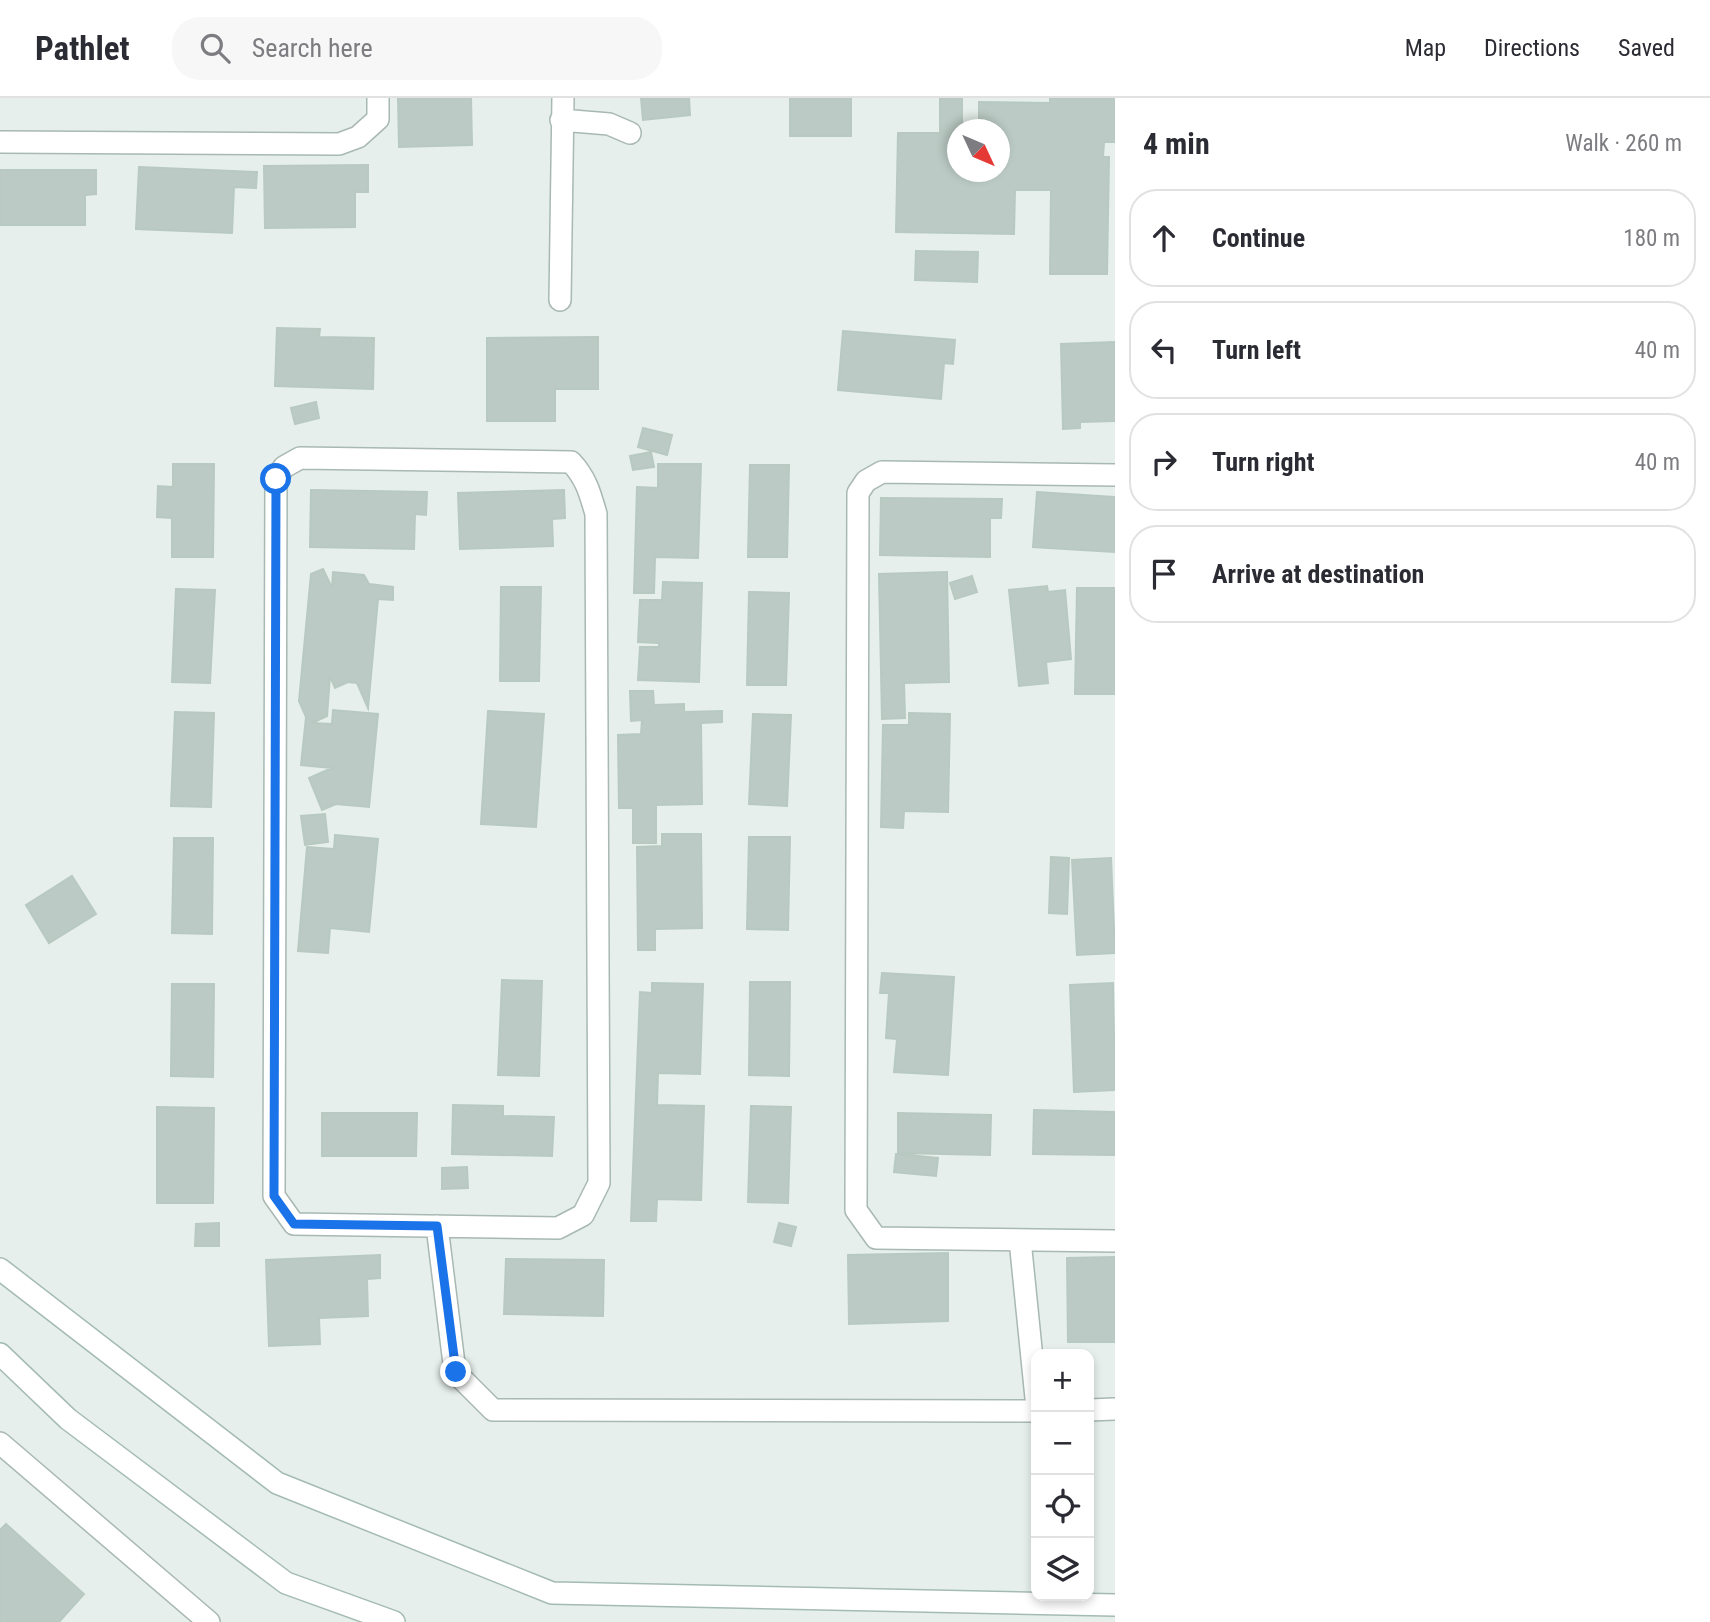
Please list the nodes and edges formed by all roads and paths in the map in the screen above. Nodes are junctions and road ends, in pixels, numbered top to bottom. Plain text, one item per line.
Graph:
1 (378, 98) edge
2 (563, 98) edge
3 (561, 120) junction
4 (630, 133) dead end
5 (0, 142) edge
6 (560, 300) dead end
7 (1115, 475) edge
8 (437, 1226) junction
9 (1020, 1240) junction
10 (1115, 1241) edge
11 (0, 1269) edge
12 (1031, 1349) edge
13 (0, 1354) edge
14 (1115, 1409) edge
15 (1094, 1410) edge
16 (1031, 1411) edge
17 (0, 1443) edge
18 (1115, 1605) edge
19 (209, 1622) edge
20 (394, 1622) edge

1 - 5 street
2 - 3 street
3 - 4 street
3 - 6 street
7 - 9 street
8 - 8 street
8 - 16 street
9 - 10 street
9 - 12 street
11 - 18 street
13 - 20 street
14 - 15 street
17 - 19 street

